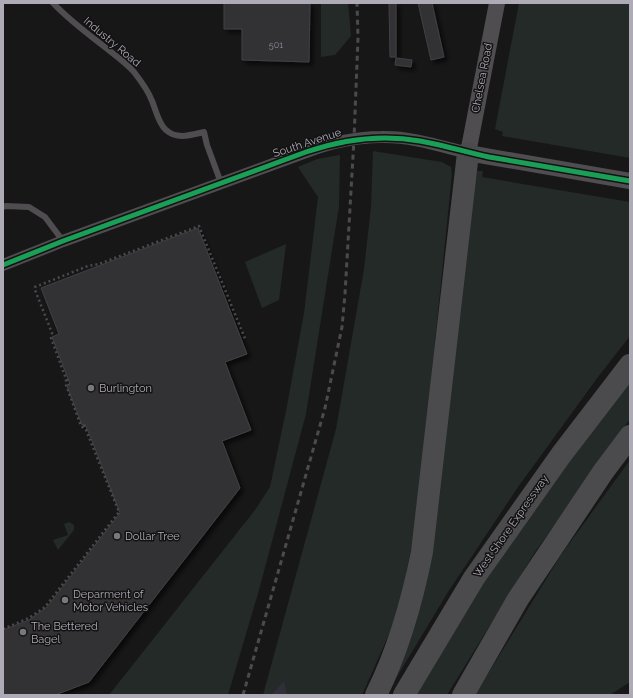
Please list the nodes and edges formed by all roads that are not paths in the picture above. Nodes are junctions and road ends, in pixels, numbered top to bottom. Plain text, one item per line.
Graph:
1 (53, 3) edge
2 (497, 3) edge
3 (468, 153) junction
4 (630, 182) edge
5 (221, 183) junction
6 (3, 207) edge
7 (63, 241) junction
8 (3, 265) edge
9 (630, 365) edge
10 (630, 436) edge
11 (376, 695) edge
12 (404, 695) edge
13 (463, 695) edge

1 - 5 lane, Industry Road
2 - 3 street, Chelsea Road
3 - 4 street, South Avenue
3 - 5 street, South Avenue
3 - 11 highway
5 - 7 street, South Avenue
6 - 7 lane
7 - 8 street, South Avenue
9 - 12 highway, West Shore Expressway
10 - 13 highway

